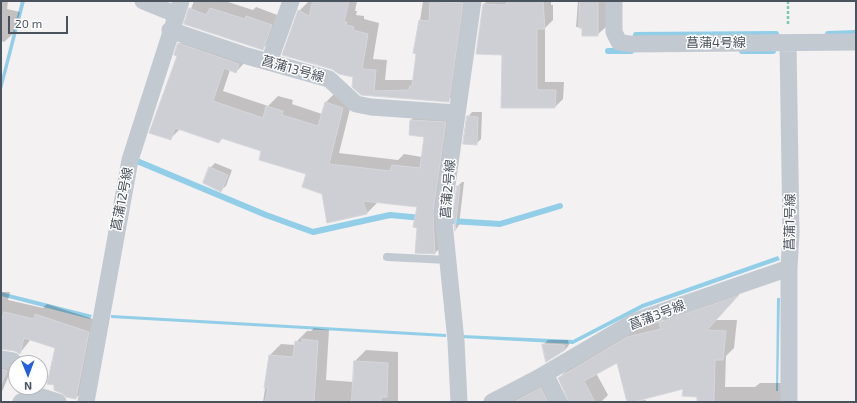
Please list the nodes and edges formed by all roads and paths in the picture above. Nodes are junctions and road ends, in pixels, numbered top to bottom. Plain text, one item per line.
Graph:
1 (143, 1) edge
2 (291, 1) edge
3 (473, 1) edge
4 (614, 1) edge
5 (788, 1) edge
6 (178, 7) edge
7 (170, 30) junction
8 (856, 42) edge
9 (788, 43) junction
10 (269, 62) junction
11 (457, 113) junction
12 (386, 257) dead end
13 (448, 260) junction
14 (789, 268) junction
15 (545, 374) junction
16 (29, 395) edge
17 (58, 402) edge
18 (86, 402) edge
19 (459, 402) edge
20 (492, 402) edge
21 (559, 402) edge
22 (789, 402) edge

1 - 6 street
2 - 10 street
3 - 11 street, 菖蒲2号線
4 - 9 street, 菖蒲4号線
5 - 9 path
6 - 7 street, 菖蒲12号線
7 - 10 street, 菖蒲13号線
7 - 18 street, 菖蒲12号線
8 - 9 street, 菖蒲4号線
9 - 14 street, 菖蒲1号線
10 - 11 street, 菖蒲13号線
11 - 13 street, 菖蒲2号線
12 - 13 lane
13 - 19 street, 菖蒲2号線
14 - 15 street, 菖蒲3号線
14 - 22 street, 菖蒲1号線
15 - 20 street, 菖蒲3号線
15 - 21 street
16 - 17 street

